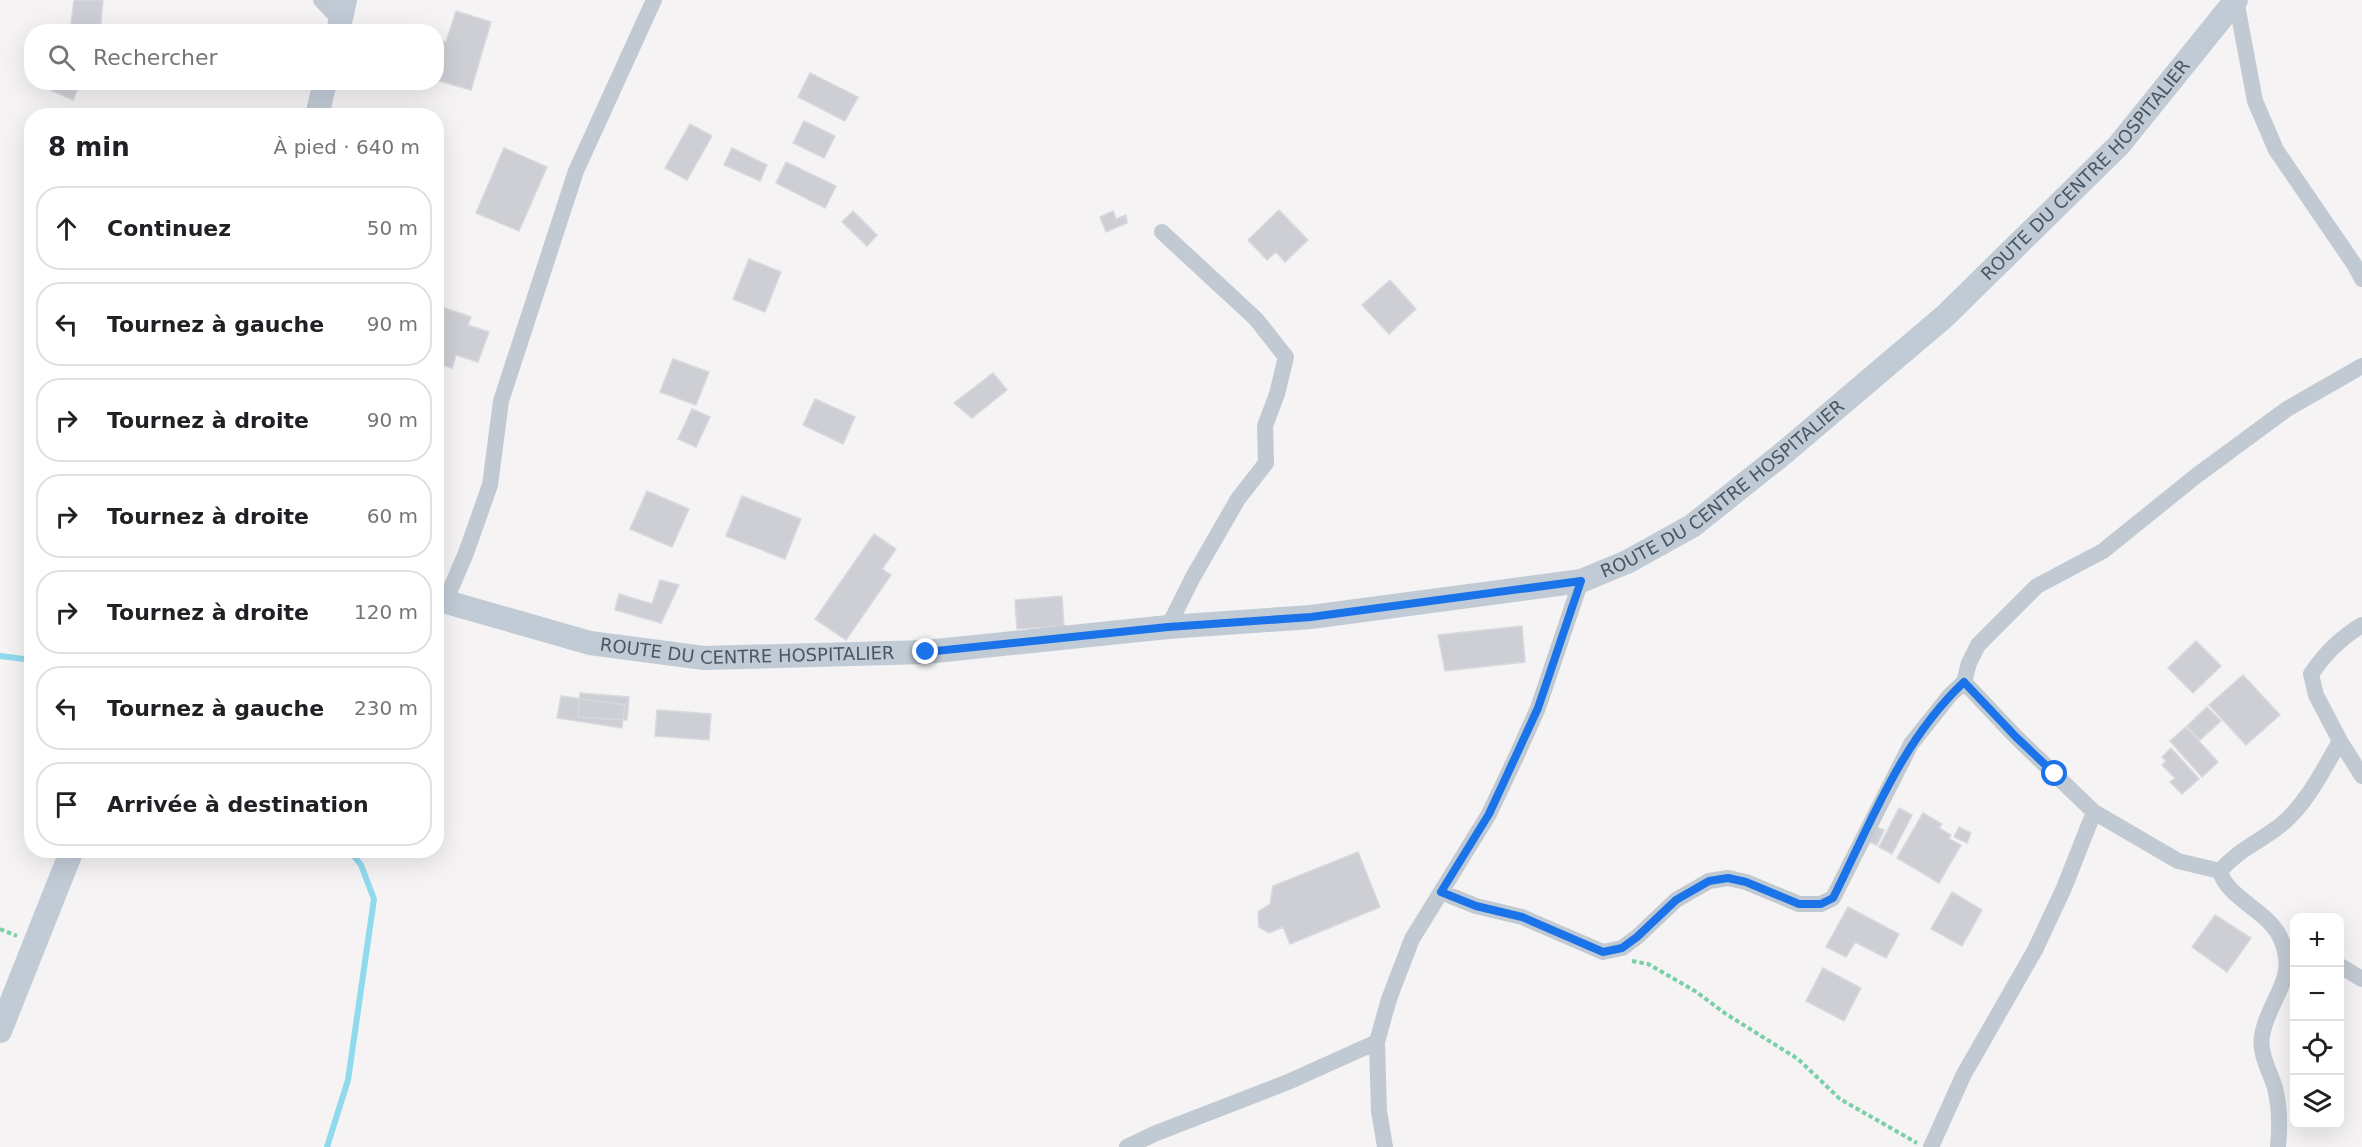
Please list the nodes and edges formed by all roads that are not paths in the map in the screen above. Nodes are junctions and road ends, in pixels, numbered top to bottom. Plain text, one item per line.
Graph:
1 (321, 0) edge
2 (654, 0) edge
3 (2236, 0) edge
4 (341, 18) edge
5 (323, 90) edge
6 (319, 108) edge
7 (1162, 232) dead end
8 (2362, 279) edge
9 (2362, 366) edge
10 (1581, 581) junction
11 (444, 595) edge
12 (444, 602) edge
13 (2362, 625) edge
14 (1168, 627) junction
15 (1964, 682) junction
16 (2340, 741) junction
17 (2362, 776) edge
18 (2094, 812) junction
19 (69, 858) edge
20 (2220, 871) junction
21 (1441, 892) junction
22 (2287, 938) edge
23 (2342, 967) edge
24 (2362, 979) edge
25 (0, 1031) edge
26 (1377, 1042) junction
27 (1127, 1147) edge
28 (1385, 1147) edge
29 (1931, 1147) edge
30 (2278, 1147) edge

1 - 4 street
2 - 11 street
3 - 8 street
3 - 10 street, ROUTE DU CENTRE HOSPITALIER
5 - 6 street
7 - 14 street
9 - 15 street
10 - 14 street, ROUTE DU CENTRE HOSPITALIER
10 - 21 street
12 - 14 street, ROUTE DU CENTRE HOSPITALIER
13 - 16 street
15 - 18 street
15 - 21 street
16 - 17 street
16 - 20 street
18 - 20 street
18 - 29 street
19 - 25 street
20 - 22 street
21 - 26 street
22 - 30 street
23 - 24 street
26 - 27 street
26 - 28 street

